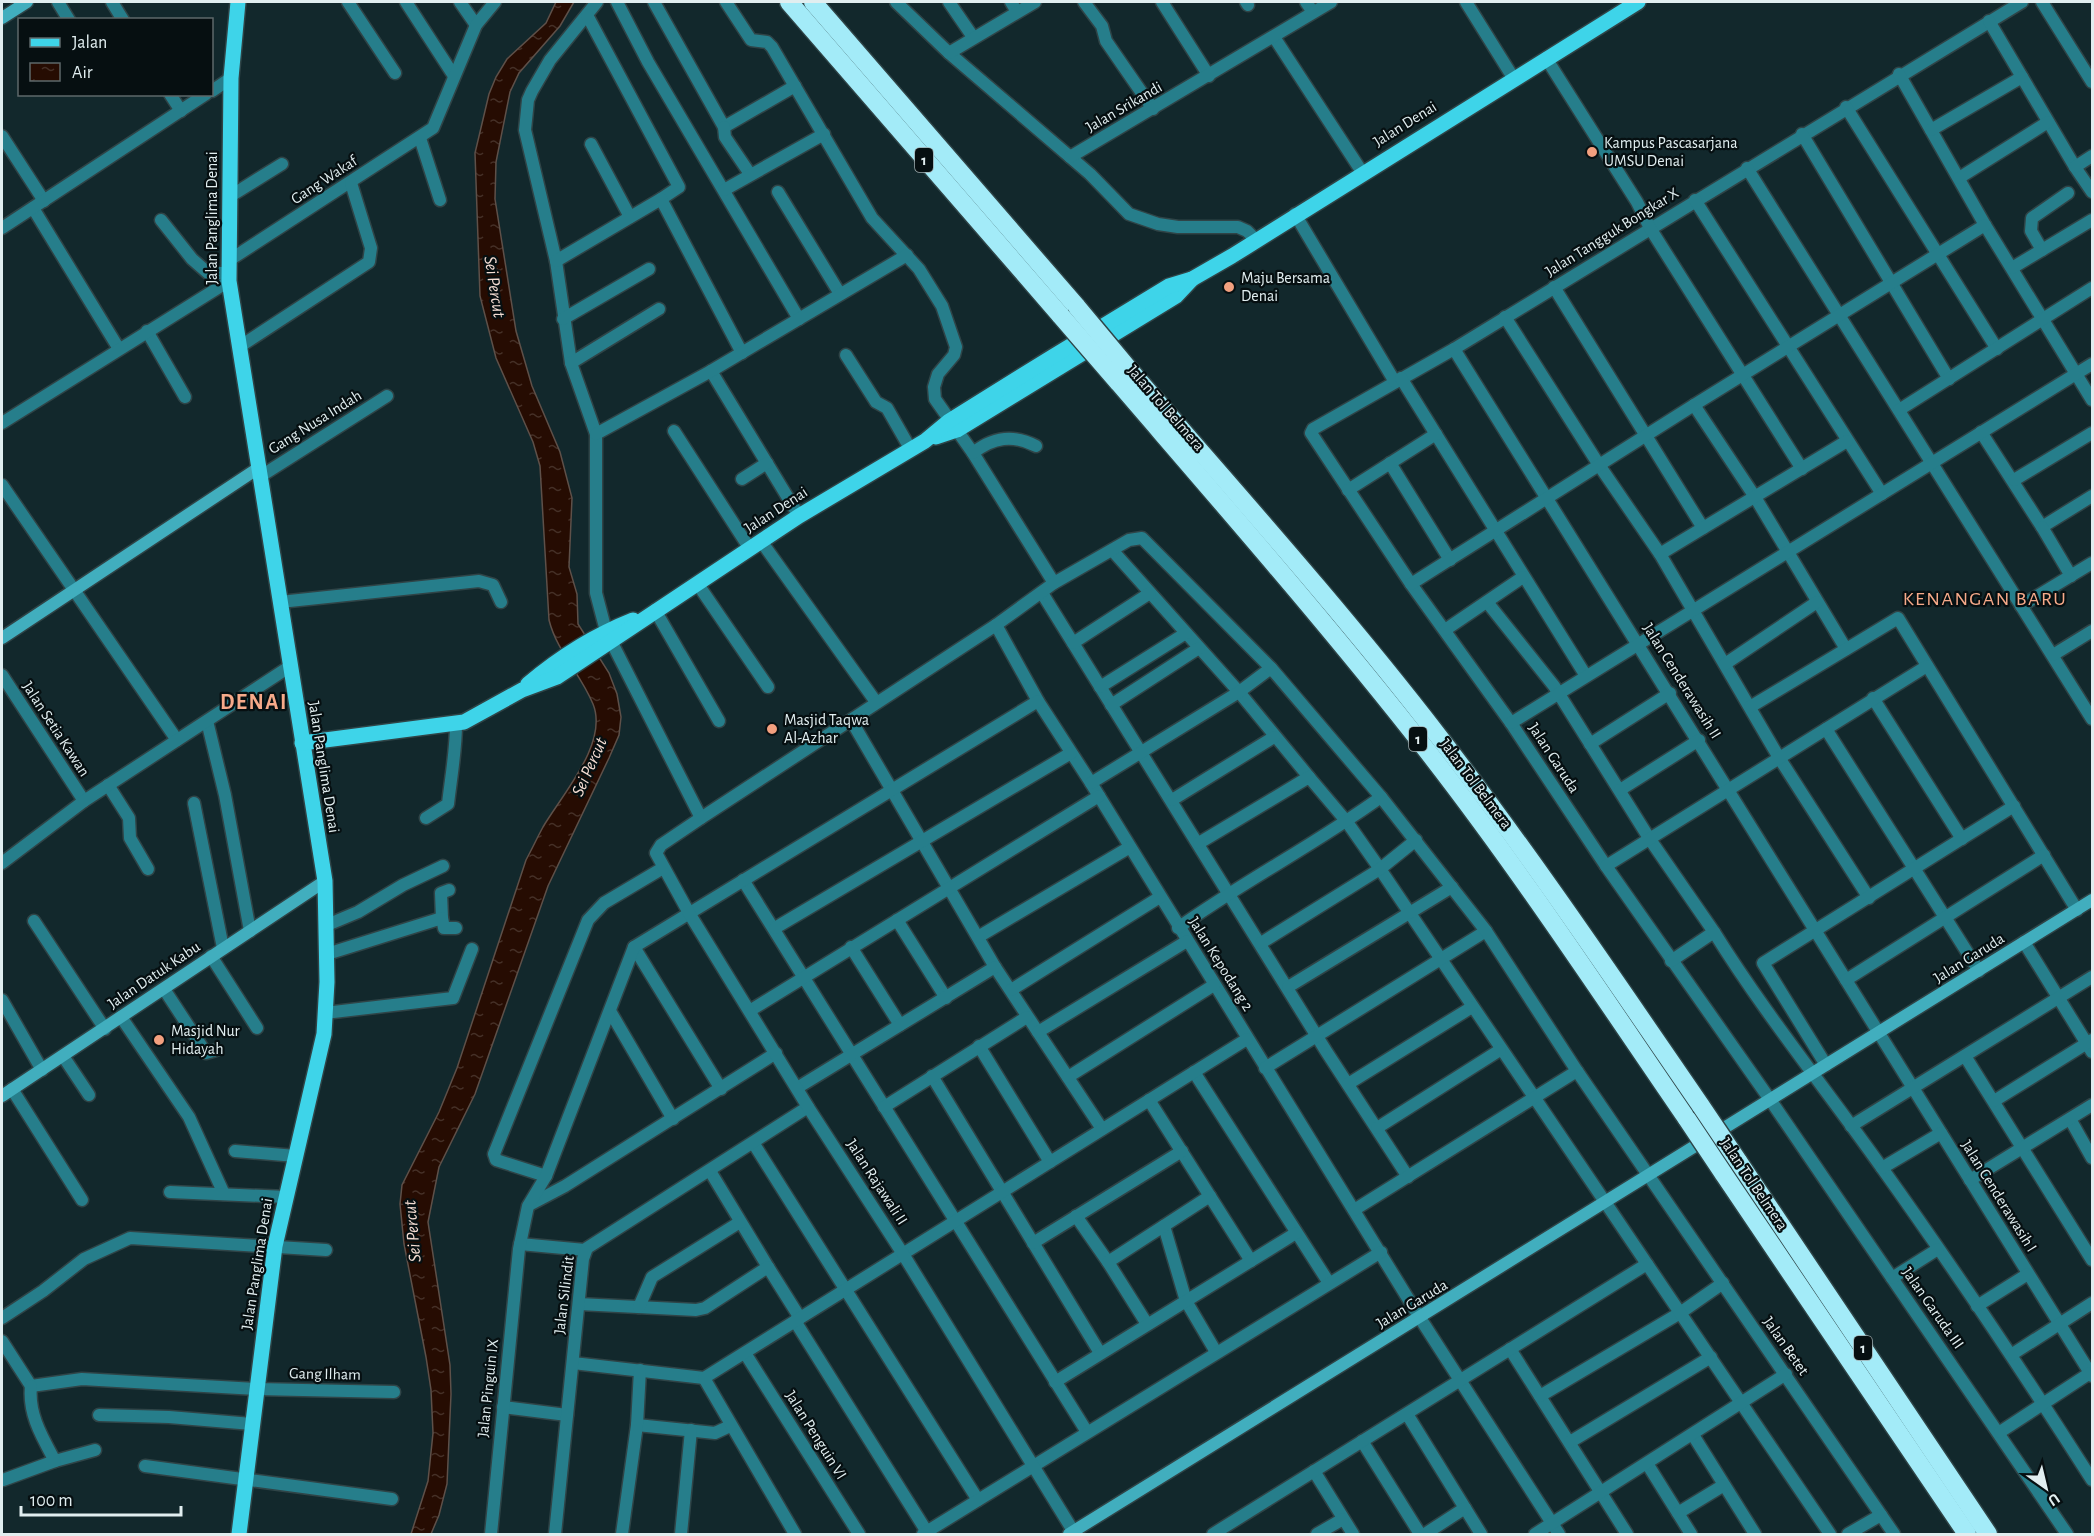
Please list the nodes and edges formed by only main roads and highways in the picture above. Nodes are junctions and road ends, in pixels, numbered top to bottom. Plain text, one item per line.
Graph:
1 (238, 2) edge
2 (789, 2) edge
3 (813, 2) edge
4 (1638, 2) edge
5 (1069, 312) junction
6 (1125, 378) junction
7 (302, 743) junction
8 (239, 1534) edge
9 (1967, 1534) edge
10 (1988, 1534) edge

1 - 7 main road, Jalan Panglima Denai
2 - 5 highway, Jalan Tol Belmera / 1
3 - 5 highway, Jalan Tol Belmera / 1
4 - 7 main road, Jalan Denai
5 - 6 highway, Jalan Tol Belmera / 1, bridge
6 - 9 highway, Jalan Tol Belmera / 1, bridge
6 - 10 highway, Jalan Tol Belmera / 1, bridge
7 - 8 main road, Jalan Panglima Denai

